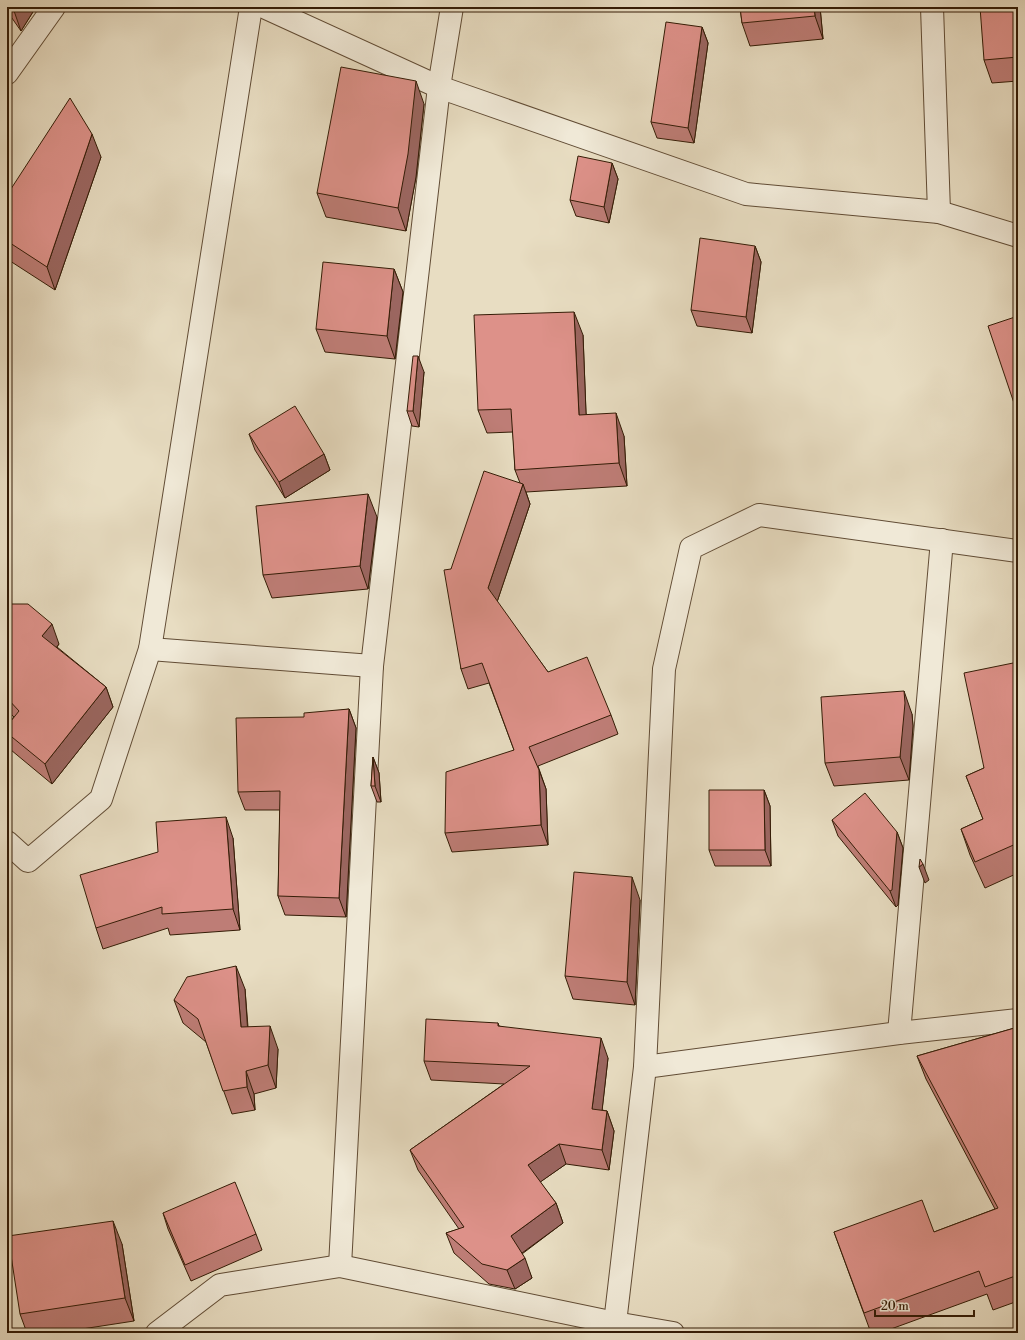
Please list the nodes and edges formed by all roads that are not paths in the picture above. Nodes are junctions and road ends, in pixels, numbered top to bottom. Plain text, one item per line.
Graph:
1 (54, 7) edge
2 (251, 7) edge
3 (264, 7) edge
4 (452, 7) edge
5 (932, 7) edge
6 (7, 73) edge
7 (439, 87) junction
8 (939, 212) junction
9 (1018, 236) edge
10 (942, 540) junction
11 (1018, 551) edge
12 (150, 649) junction
13 (372, 666) junction
14 (7, 842) edge
15 (1018, 1020) edge
16 (899, 1033) junction
17 (646, 1067) junction
18 (340, 1266) junction
19 (615, 1323) junction
20 (157, 1333) edge
21 (674, 1333) edge

1 - 6 street
2 - 12 street
3 - 7 street
4 - 7 street
5 - 8 street
7 - 8 street
7 - 13 street
8 - 9 street
10 - 11 street
10 - 16 street
10 - 17 street
12 - 13 street
12 - 14 street
13 - 18 street
15 - 16 street
16 - 17 street
17 - 19 street
18 - 19 street
18 - 20 street
19 - 21 street

